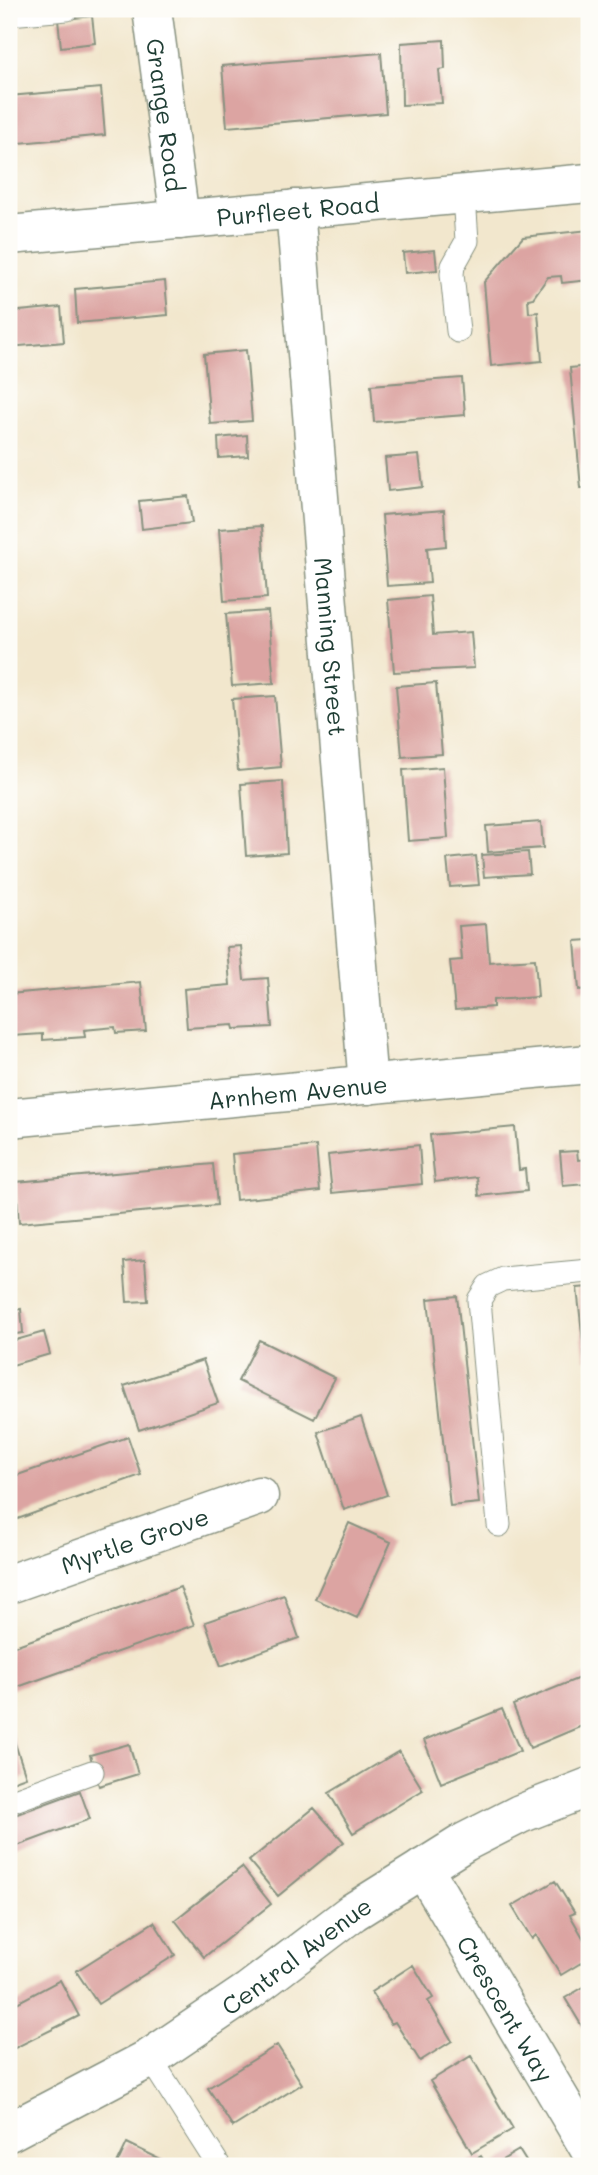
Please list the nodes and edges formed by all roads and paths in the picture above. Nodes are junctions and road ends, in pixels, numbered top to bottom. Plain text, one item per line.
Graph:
1 (67, 9) edge
2 (152, 9) edge
3 (9, 14) edge
4 (589, 183) edge
5 (464, 196) junction
6 (295, 209) junction
7 (180, 220) junction
8 (9, 235) edge
9 (458, 331) dead end
10 (589, 1065) edge
11 (368, 1086) junction
12 (9, 1118) edge
13 (589, 1271) edge
14 (259, 1496) dead end
15 (499, 1525) dead end
16 (9, 1584) edge
17 (92, 1772) dead end
18 (589, 1787) edge
19 (9, 1802) edge
20 (423, 1868) junction
21 (150, 2058) junction
22 (9, 2132) edge
23 (589, 2148) edge
24 (219, 2166) edge

1 - 3 lane
2 - 7 street, Grange Road
4 - 5 street, Purfleet Road
5 - 6 street, Purfleet Road
5 - 9 lane
6 - 7 street, Purfleet Road
6 - 11 street, Manning Street
7 - 8 street, Purfleet Road
10 - 11 street, Arnhem Avenue
11 - 12 street, Arnhem Avenue
13 - 15 lane
14 - 16 street, Myrtle Grove
17 - 19 lane
18 - 20 street, Central Avenue
20 - 21 street, Central Avenue
20 - 23 street, Crescent Way
21 - 22 street, Central Avenue
21 - 24 lane

